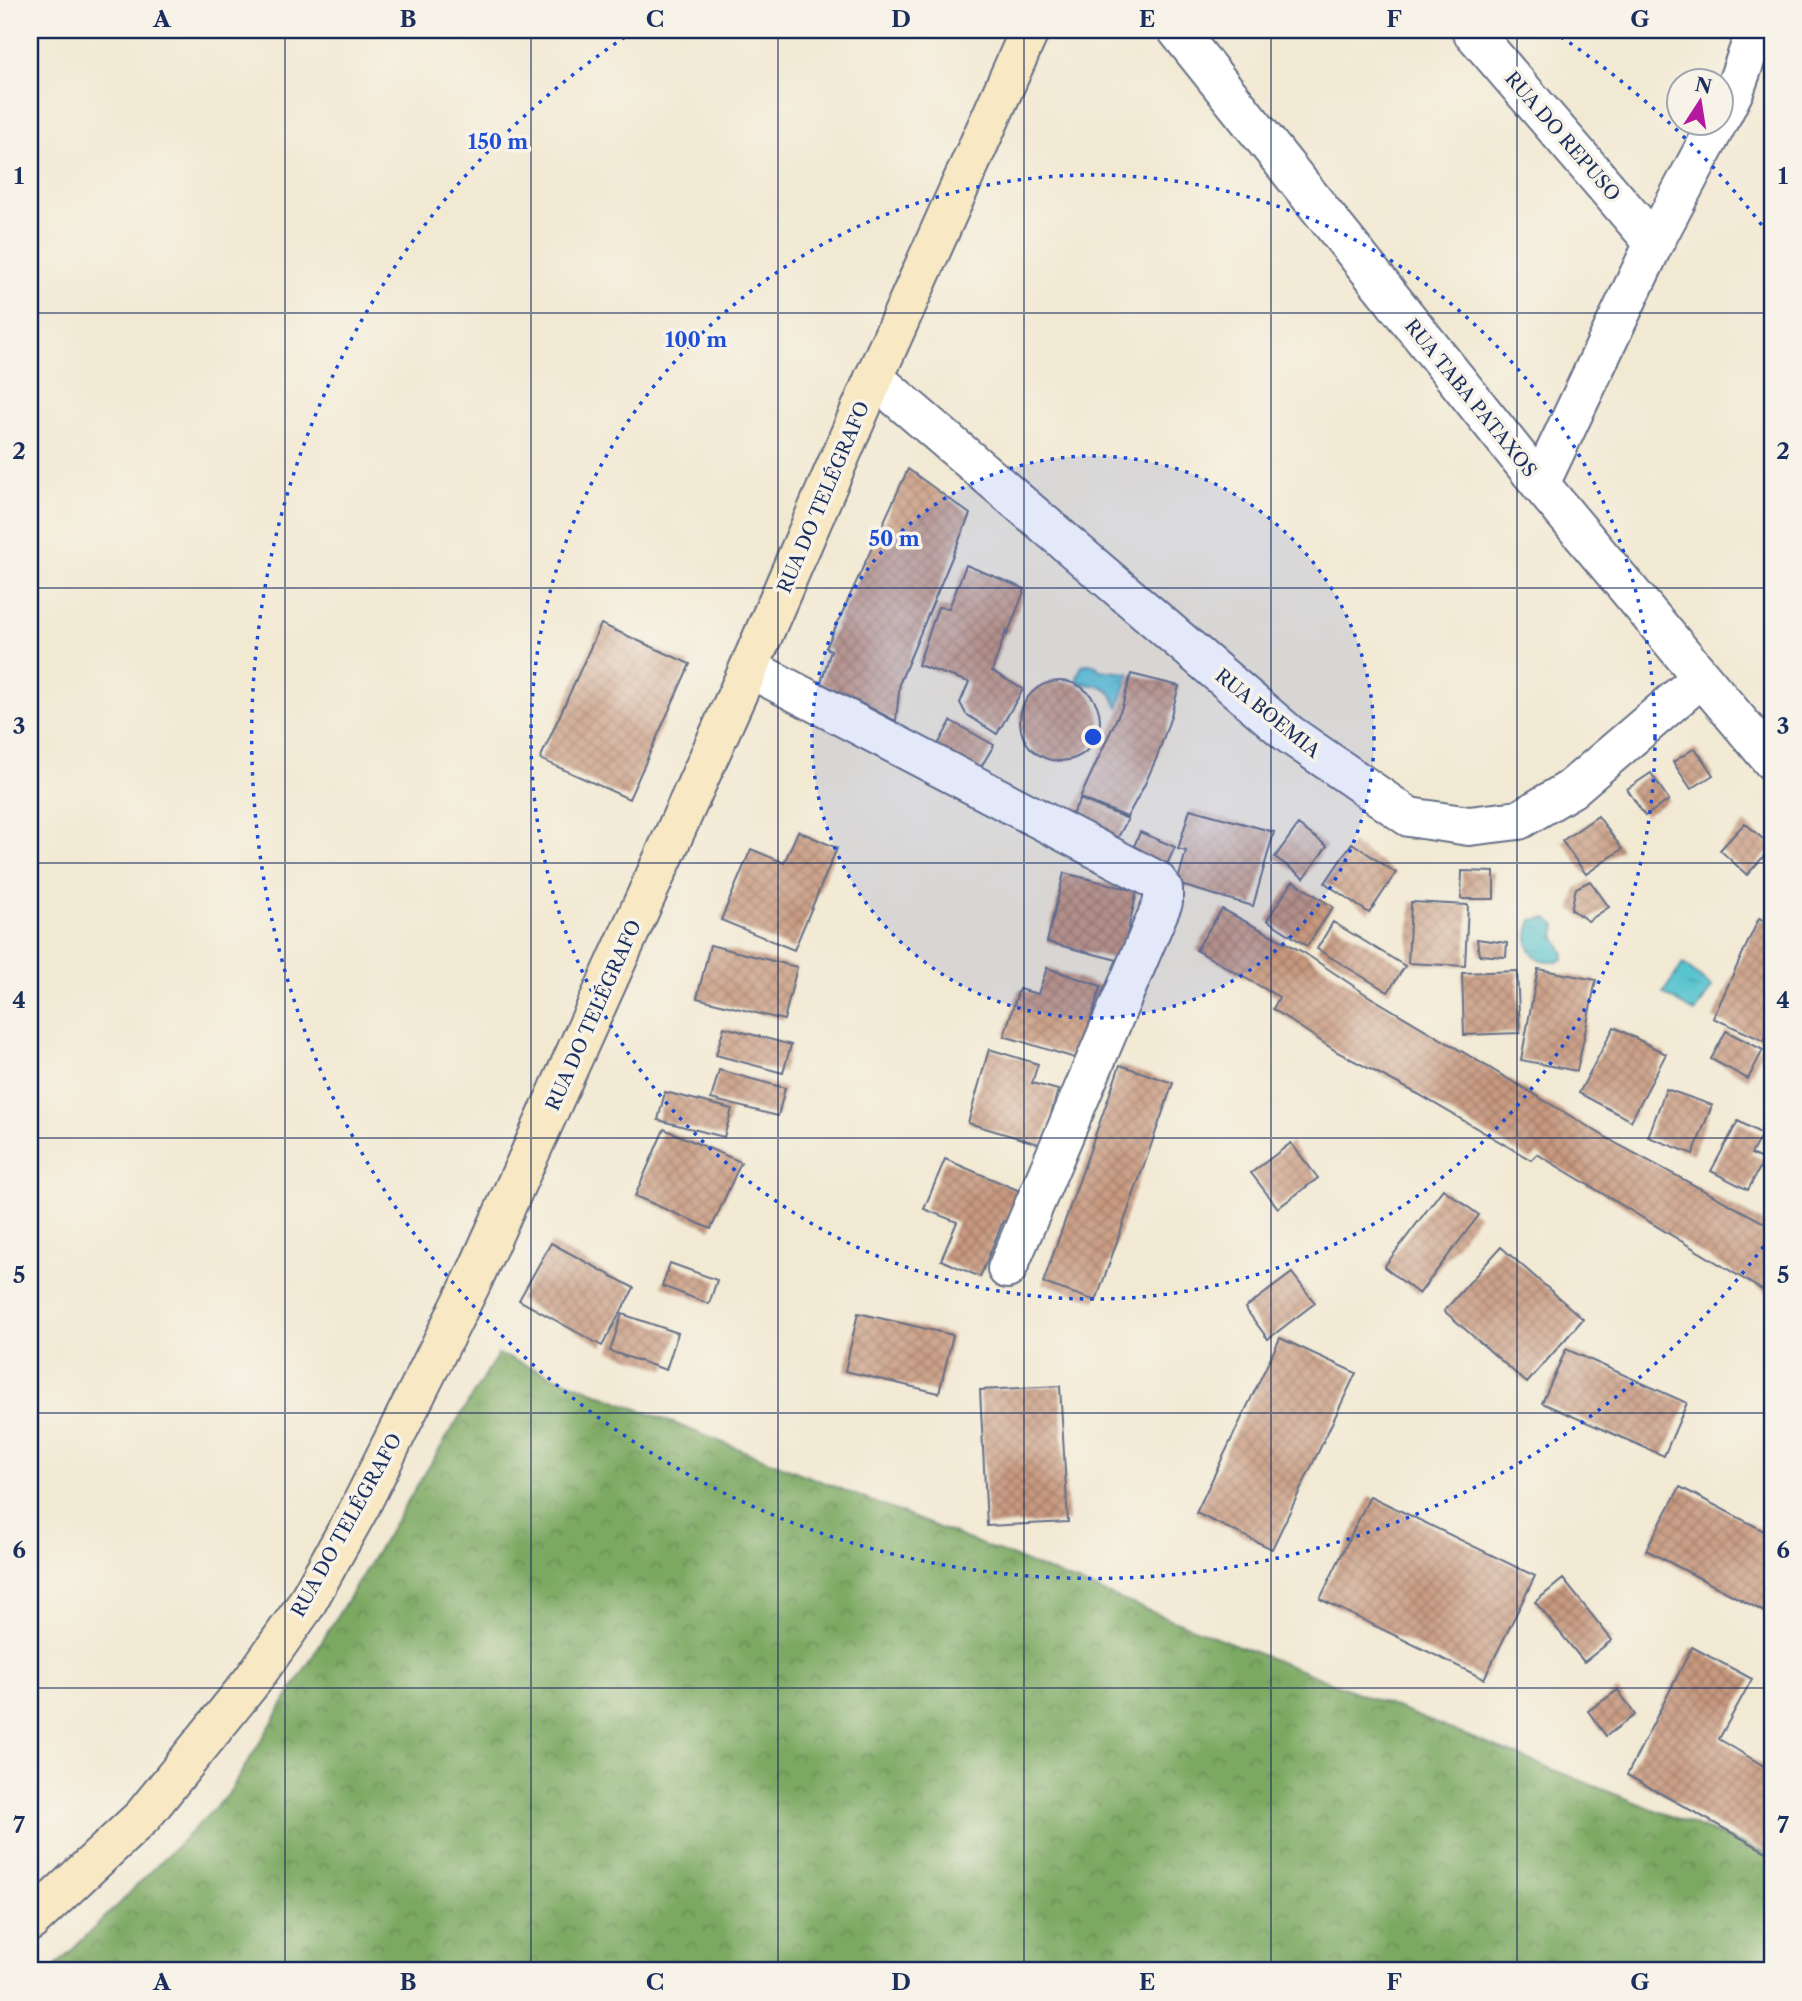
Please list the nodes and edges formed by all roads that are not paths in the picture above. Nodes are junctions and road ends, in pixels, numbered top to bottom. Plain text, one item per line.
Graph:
1 (1030, 30) edge
2 (1177, 30) edge
3 (1471, 30) edge
4 (1756, 30) edge
5 (1736, 86) edge
6 (1711, 136) edge
7 (1654, 243) junction
8 (874, 378) junction
9 (1540, 484) junction
10 (749, 668) junction
11 (1701, 678) junction
12 (1772, 761) edge
13 (1007, 1269) dead end
14 (30, 1922) edge

1 - 8 street, RUA DO TELÉGRAFO
2 - 9 street, RUA TABA PATAXOS
3 - 7 street, RUA DO REPUSO
4 - 5 street
6 - 7 street
7 - 9 street
8 - 10 street, RUA DO TELÉGRAFO
8 - 11 street, RUA BOEMIA
9 - 11 street, RUA TABA PATAXOS
10 - 13 street
10 - 14 street, RUA DO TELÉGRAFO
11 - 12 street, RUA TABA PATAXOS

